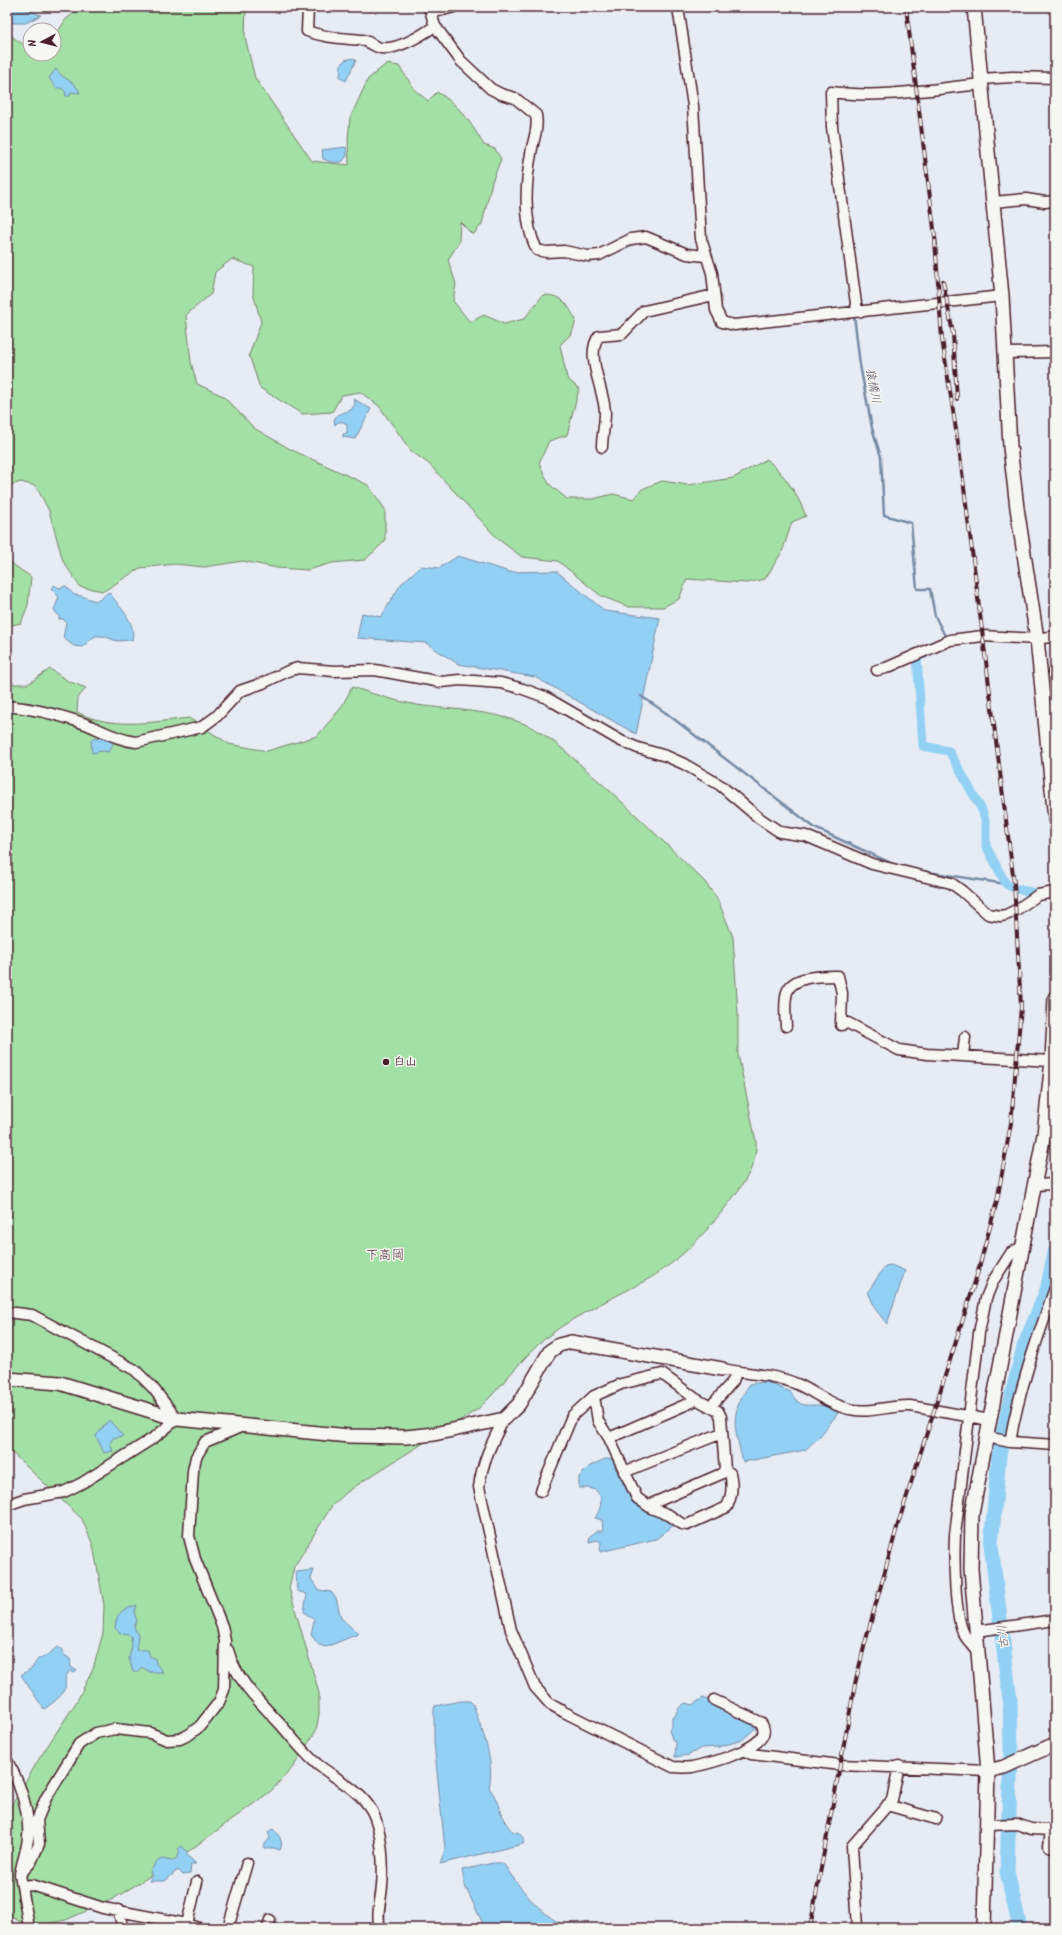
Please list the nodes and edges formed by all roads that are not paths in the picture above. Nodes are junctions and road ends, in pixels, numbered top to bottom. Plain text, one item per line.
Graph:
1 (308, 7) edge
2 (454, 7) edge
3 (678, 7) edge
4 (974, 7) edge
5 (430, 10) edge
6 (435, 26) junction
7 (1055, 78) edge
8 (981, 81) junction
9 (1055, 201) edge
10 (993, 202) junction
11 (705, 256) junction
12 (714, 295) junction
13 (1002, 296) junction
14 (855, 311) junction
15 (1055, 352) edge
16 (1005, 353) junction
17 (602, 447) dead end
18 (1055, 636) edge
19 (1037, 639) junction
20 (877, 670) dead end
21 (7, 706) edge
22 (1055, 819) edge
23 (1055, 892) edge
24 (1055, 998) edge
25 (786, 1026) dead end
26 (965, 1037) dead end
27 (963, 1056) junction
28 (1052, 1061) junction
29 (1049, 1135) edge
30 (1055, 1184) edge
31 (1034, 1185) junction
32 (1022, 1248) junction
33 (1055, 1288) edge
34 (7, 1312) edge
35 (722, 1369) joint
36 (736, 1372) junction
37 (7, 1379) edge
38 (594, 1396) junction
39 (696, 1399) junction
40 (711, 1406) junction
41 (969, 1417) junction
42 (177, 1419) junction
43 (504, 1419) junction
44 (990, 1420) junction
45 (244, 1425) junction
46 (722, 1433) junction
47 (609, 1438) junction
48 (991, 1438) junction
49 (1008, 1442) junction
50 (1055, 1445) edge
51 (725, 1470) junction
52 (624, 1472) junction
53 (541, 1491) dead end
54 (7, 1505) edge
55 (649, 1506) junction
56 (1055, 1620) edge
57 (976, 1631) junction
58 (225, 1641) junction
59 (978, 1651) junction
60 (714, 1700) dead end
61 (1055, 1744) edge
62 (746, 1751) junction
63 (7, 1761) edge
64 (899, 1766) junction
65 (988, 1772) junction
66 (887, 1805) junction
67 (936, 1819) dead end
68 (987, 1825) junction
69 (1055, 1846) edge
70 (247, 1863) dead end
71 (20, 1874) junction
72 (197, 1882) dead end
73 (22, 1886) junction
74 (118, 1910) junction
75 (194, 1927) edge
76 (29, 1928) edge
77 (123, 1928) edge
78 (228, 1928) edge
79 (380, 1928) edge
80 (857, 1928) edge
81 (984, 1928) edge

1 - 6 street
2 - 5 street
3 - 11 street
4 - 8 street
5 - 6 street
6 - 11 street
7 - 8 street
8 - 10 street
8 - 14 street
9 - 10 street
10 - 13 street
11 - 12 street
12 - 14 street
12 - 17 street
13 - 14 street
13 - 16 street
15 - 16 street
16 - 19 street
18 - 19 street
19 - 20 street
19 - 22 street
21 - 23 street
24 - 28 street
25 - 27 street
26 - 27 street
27 - 28 street
28 - 29 street
29 - 31 street
30 - 31 street
31 - 32 street
32 - 41 street
32 - 44 street
33 - 49 street
34 - 42 street
35 - 36 street
35 - 43 street
36 - 40 street
36 - 41 street
37 - 42 street
38 - 39 street
38 - 47 street
38 - 53 street
39 - 40 street
39 - 47 street
40 - 46 street
41 - 44 street
41 - 59 street
42 - 45 street
42 - 54 street
43 - 45 street
43 - 62 street
44 - 48 street
45 - 58 street
46 - 51 street
46 - 52 street
47 - 52 street
48 - 49 street
48 - 57 street
49 - 50 street
51 - 55 street
51 - 55 street
52 - 55 street
56 - 57 street
57 - 59 street
58 - 71 street
58 - 79 street
59 - 65 street
60 - 62 street
61 - 65 street
62 - 64 street
63 - 71 street
64 - 65 street
64 - 66 street
65 - 68 street
66 - 67 street
66 - 80 street
68 - 69 street
68 - 81 street
70 - 78 street
71 - 73 street
72 - 75 street
73 - 74 street
73 - 76 street
74 - 75 street
74 - 77 street

